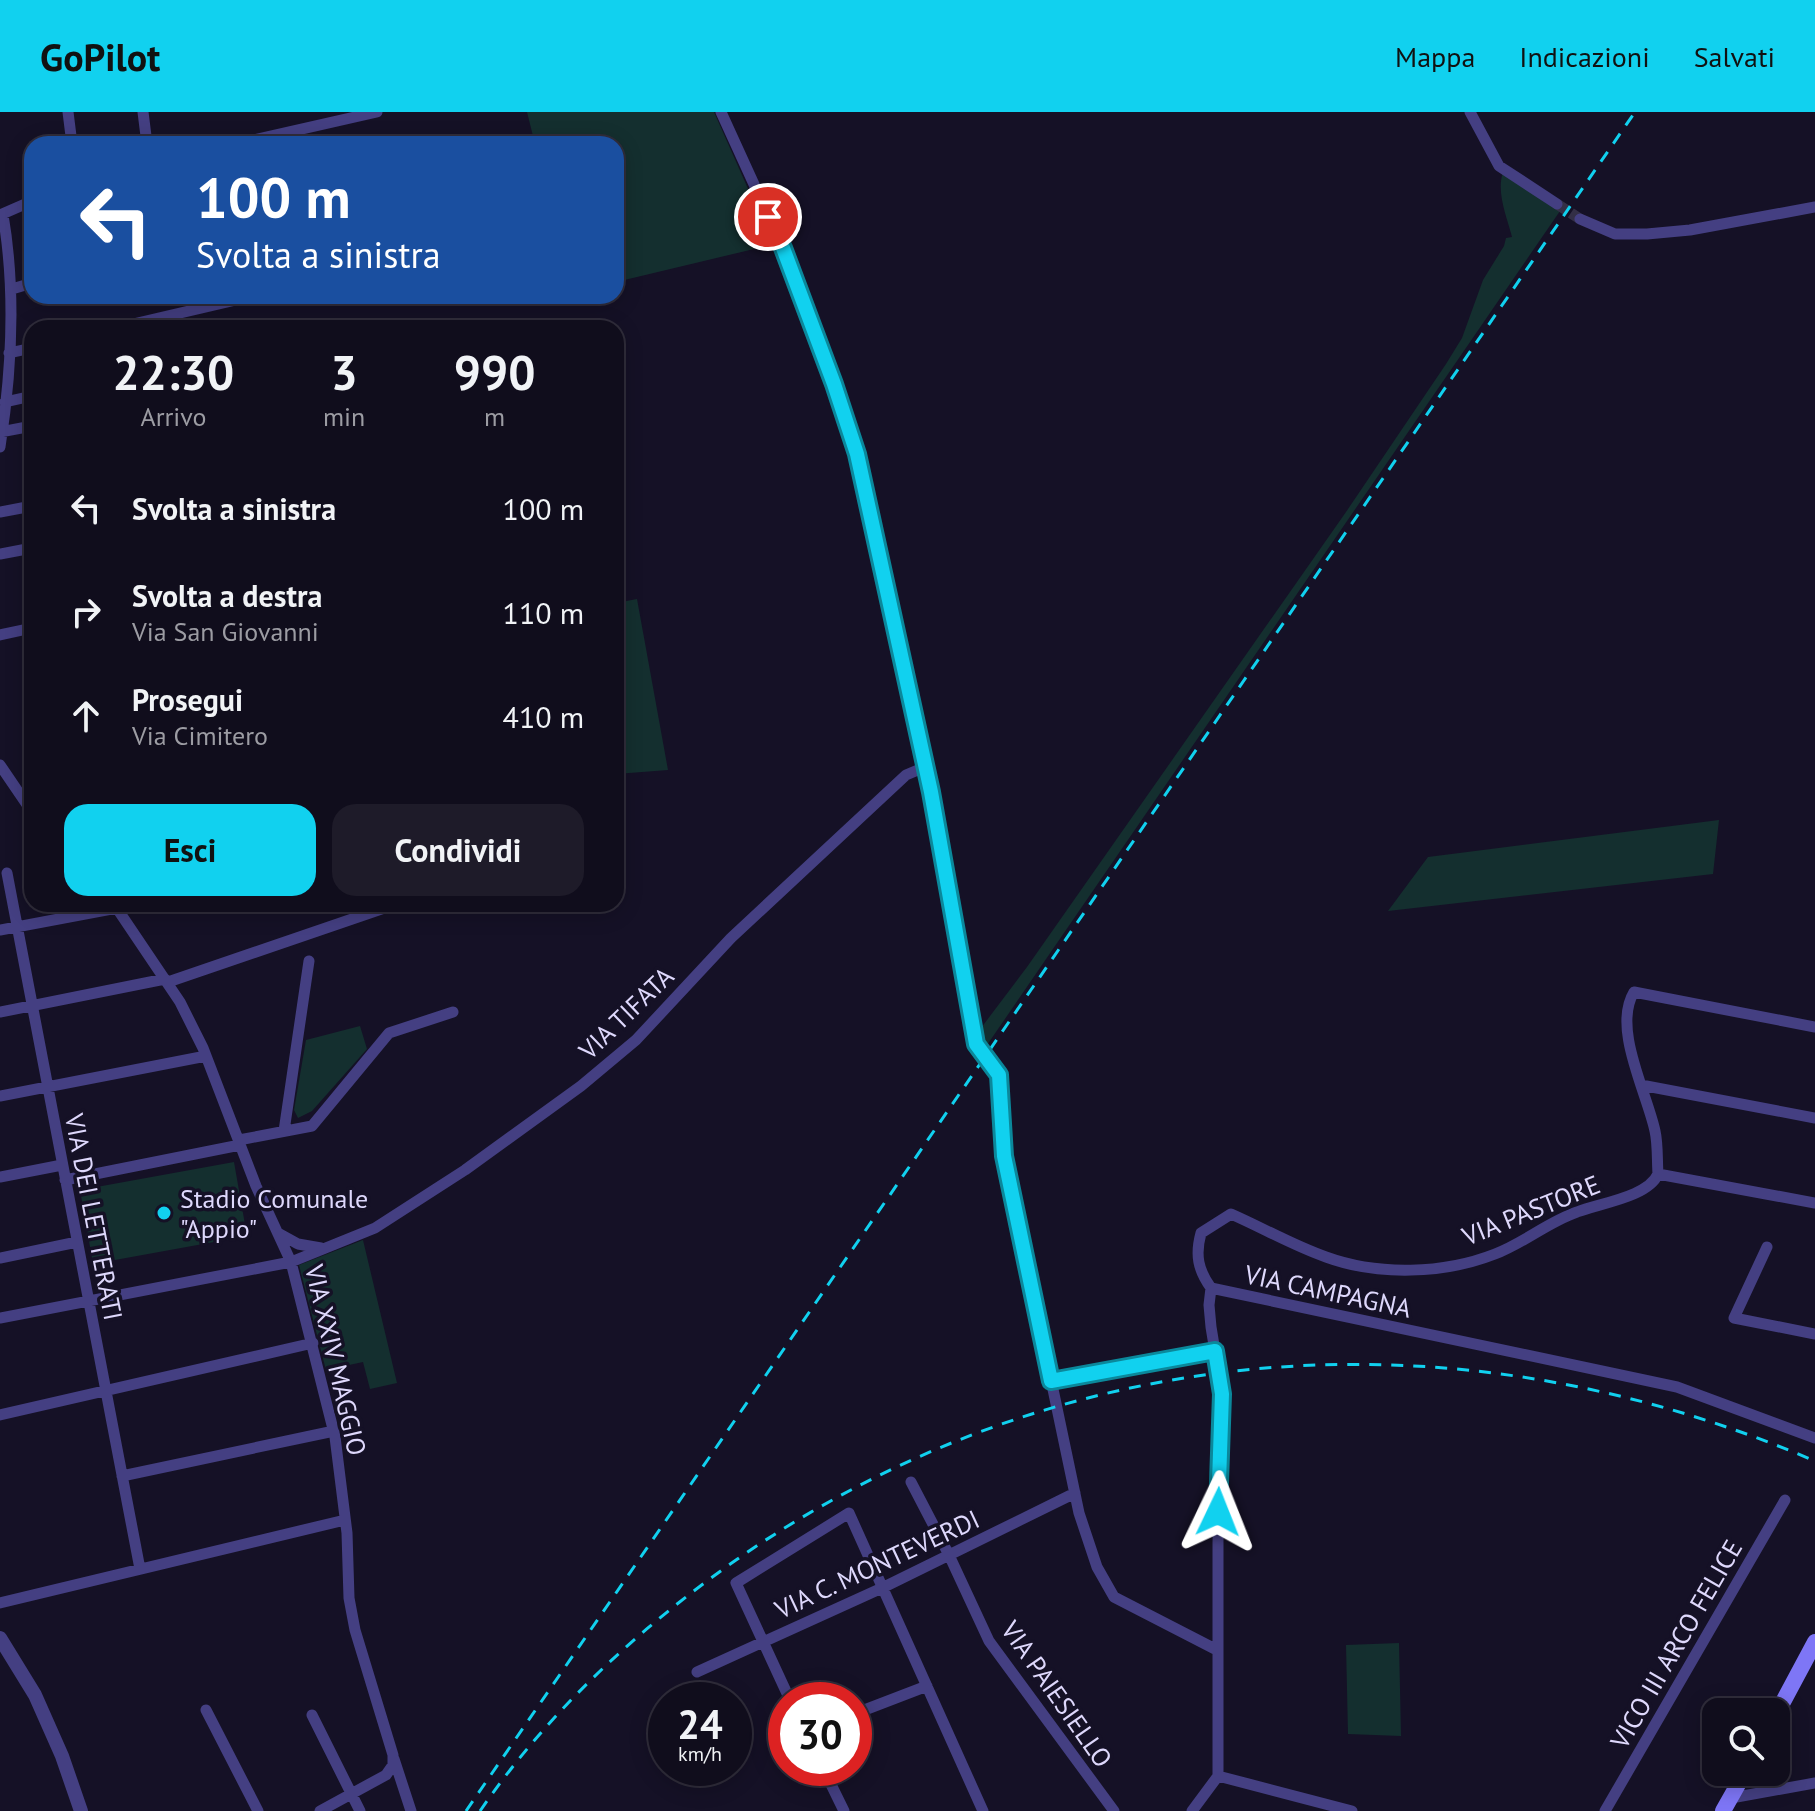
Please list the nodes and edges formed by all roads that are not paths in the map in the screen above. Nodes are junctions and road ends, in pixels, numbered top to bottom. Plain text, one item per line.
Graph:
1 (68, 112) edge
2 (143, 112) edge
3 (377, 112) edge
4 (721, 112) edge
5 (1470, 112) edge
6 (71, 136) edge
7 (146, 136) edge
8 (271, 136) edge
9 (1557, 204) tunnel mouth
10 (24, 205) edge
11 (1815, 207) edge
12 (1, 215) edge
13 (1580, 219) tunnel mouth
14 (24, 285) edge
15 (12, 289) junction
16 (219, 304) edge
17 (150, 320) edge
18 (24, 350) edge
19 (9, 353) junction
20 (3, 382) edge
21 (24, 398) edge
22 (5, 402) junction
23 (24, 428) edge
24 (1, 432) edge
25 (0, 447) edge
26 (24, 508) edge
27 (0, 512) edge
28 (24, 550) edge
29 (0, 554) edge
30 (24, 630) edge
31 (0, 635) edge
32 (0, 765) edge
33 (925, 767) junction
34 (24, 800) edge
35 (7, 873) dead end
36 (87, 912) edge
37 (120, 912) edge
38 (372, 912) edge
39 (16, 927) junction
40 (0, 930) edge
41 (309, 961) dead end
42 (166, 980) junction
43 (31, 1005) junction
44 (0, 1012) edge
45 (453, 1012) dead end
46 (1815, 1027) edge
47 (206, 1056) junction
48 (1641, 1085) junction
49 (47, 1087) junction
50 (0, 1096) edge
51 (1815, 1118) edge
52 (284, 1131) junction
53 (240, 1143) junction
54 (62, 1165) junction
55 (1658, 1174) junction
56 (0, 1177) edge
57 (65, 1180) junction
58 (1815, 1203) edge
59 (277, 1233) junction
60 (77, 1242) junction
61 (1767, 1247) dead end
62 (326, 1248) junction
63 (0, 1258) edge
64 (291, 1262) junction
65 (1211, 1288) junction
66 (88, 1299) junction
67 (0, 1318) edge
68 (1815, 1334) edge
69 (313, 1343) junction
70 (1215, 1351) junction
71 (1051, 1381) junction
72 (106, 1391) junction
73 (0, 1415) edge
74 (334, 1431) junction
75 (1815, 1438) edge
76 (122, 1476) junction
77 (911, 1482) dead end
78 (1075, 1493) junction
79 (1785, 1500) dead end
80 (345, 1520) junction
81 (949, 1555) junction
82 (140, 1569) junction
83 (882, 1588) junction
84 (0, 1603) edge
85 (0, 1638) edge
86 (1815, 1642) edge
87 (762, 1643) junction
88 (1217, 1650) junction
89 (697, 1672) dead end
90 (781, 1682) edge
91 (927, 1686) junction
92 (1785, 1698) edge
93 (872, 1707) edge
94 (206, 1710) dead end
95 (312, 1715) dead end
96 (393, 1755) junction
97 (1218, 1776) junction
98 (1815, 1783) edge
99 (832, 1786) edge
100 (1737, 1786) edge
101 (353, 1795) junction
102 (1727, 1805) edge
103 (1344, 1810) edge
104 (81, 1811) edge
105 (258, 1811) edge
106 (320, 1811) edge
107 (360, 1811) edge
108 (411, 1811) edge
109 (844, 1811) edge
110 (983, 1811) edge
111 (1114, 1811) edge
112 (1192, 1811) edge
113 (1605, 1811) edge

1 - 6 street
2 - 7 street
3 - 8 street
4 - 33 street
5 - 9 street
10 - 12 street
11 - 13 street
12 - 15 street
14 - 15 street
15 - 19 street
16 - 17 street
18 - 19 street
19 - 20 street
20 - 22 street
21 - 22 street
22 - 24 street
23 - 24 street
24 - 25 street
26 - 27 street
28 - 29 street
30 - 31 street
32 - 34 street
33 - 62 street, VIA TIFATA
33 - 71 street
35 - 39 street, VIA DEI LETTERATI
36 - 39 street
37 - 42 street, VIA XXIV MAGGIO
38 - 42 street
39 - 40 street
39 - 43 street, VIA DEI LETTERATI
41 - 52 street
42 - 43 street
42 - 47 street, VIA XXIV MAGGIO
43 - 44 street
43 - 49 street, VIA DEI LETTERATI
45 - 52 street
46 - 48 street
47 - 49 street
47 - 53 street, VIA XXIV MAGGIO
48 - 51 street
48 - 55 street
49 - 50 street
49 - 54 street, VIA DEI LETTERATI
52 - 53 street
53 - 57 street
53 - 59 street, VIA XXIV MAGGIO
54 - 56 street
54 - 57 street, VIA DEI LETTERATI
55 - 58 street
55 - 65 street, VIA PASTORE
57 - 60 street, VIA DEI LETTERATI
59 - 62 street
59 - 64 street, VIA XXIV MAGGIO
60 - 63 street
60 - 66 street, VIA DEI LETTERATI
61 - 68 street
62 - 64 street, VIA TIFATA
64 - 66 street, VIA TIFATA
64 - 69 street, VIA XXIV MAGGIO
65 - 70 street, VIA CAMPAGNA
65 - 75 street, VIA CAMPAGNA
66 - 67 street, VIA TIFATA
66 - 72 street, VIA DEI LETTERATI
69 - 72 street
69 - 74 street, VIA XXIV MAGGIO
70 - 71 street
70 - 88 street, VIA CAMPAGNA
71 - 78 street
72 - 73 street
72 - 76 street, VIA DEI LETTERATI
74 - 76 street
74 - 80 street, VIA XXIV MAGGIO
76 - 82 street, VIA DEI LETTERATI
77 - 81 street, VIA PAIESIELLO
78 - 81 street, VIA C. MONTEVERDI
78 - 88 street
79 - 113 street, VICO III ARCO FELICE
80 - 82 street
80 - 96 street, VIA XXIV MAGGIO
81 - 83 street, VIA C. MONTEVERDI
81 - 111 street, VIA PAIESIELLO
82 - 84 street
83 - 87 street, VIA C. MONTEVERDI
83 - 87 street
83 - 91 street
85 - 104 street
86 - 92 main road
87 - 89 street, VIA C. MONTEVERDI
87 - 90 street
88 - 97 street, VIA CAMPAGNA
91 - 93 street
91 - 110 street
94 - 105 street
95 - 101 street
96 - 101 street
96 - 108 street
97 - 103 street
97 - 112 street
98 - 102 street
99 - 109 street
100 - 102 main road
101 - 106 street
101 - 107 street

